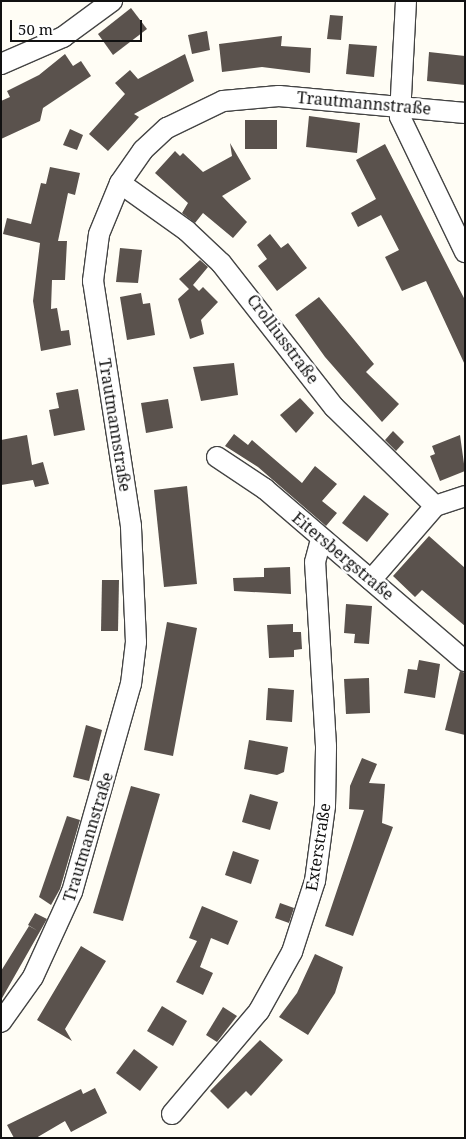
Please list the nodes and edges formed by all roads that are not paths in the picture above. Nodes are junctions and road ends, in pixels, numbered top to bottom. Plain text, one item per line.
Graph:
1 (112, 1) edge
2 (406, 1) edge
3 (1, 64) edge
4 (398, 106) junction
5 (465, 113) edge
6 (120, 183) junction
7 (465, 252) edge
8 (217, 457) dead end
9 (465, 496) edge
10 (435, 506) junction
11 (321, 539) junction
12 (371, 580) junction
13 (465, 661) edge
14 (1, 1022) edge
15 (172, 1114) dead end

1 - 3 street
2 - 4 street
4 - 5 street, Trautmannstraße
4 - 6 street, Trautmannstraße
4 - 7 street
6 - 10 street, Crolliusstraße
6 - 14 street, Trautmannstraße
8 - 11 street, Eitersbergstraße
9 - 10 street
10 - 12 street
11 - 12 street, Eitersbergstraße
11 - 15 street, Exterstraße
12 - 13 street, Eitersbergstraße

